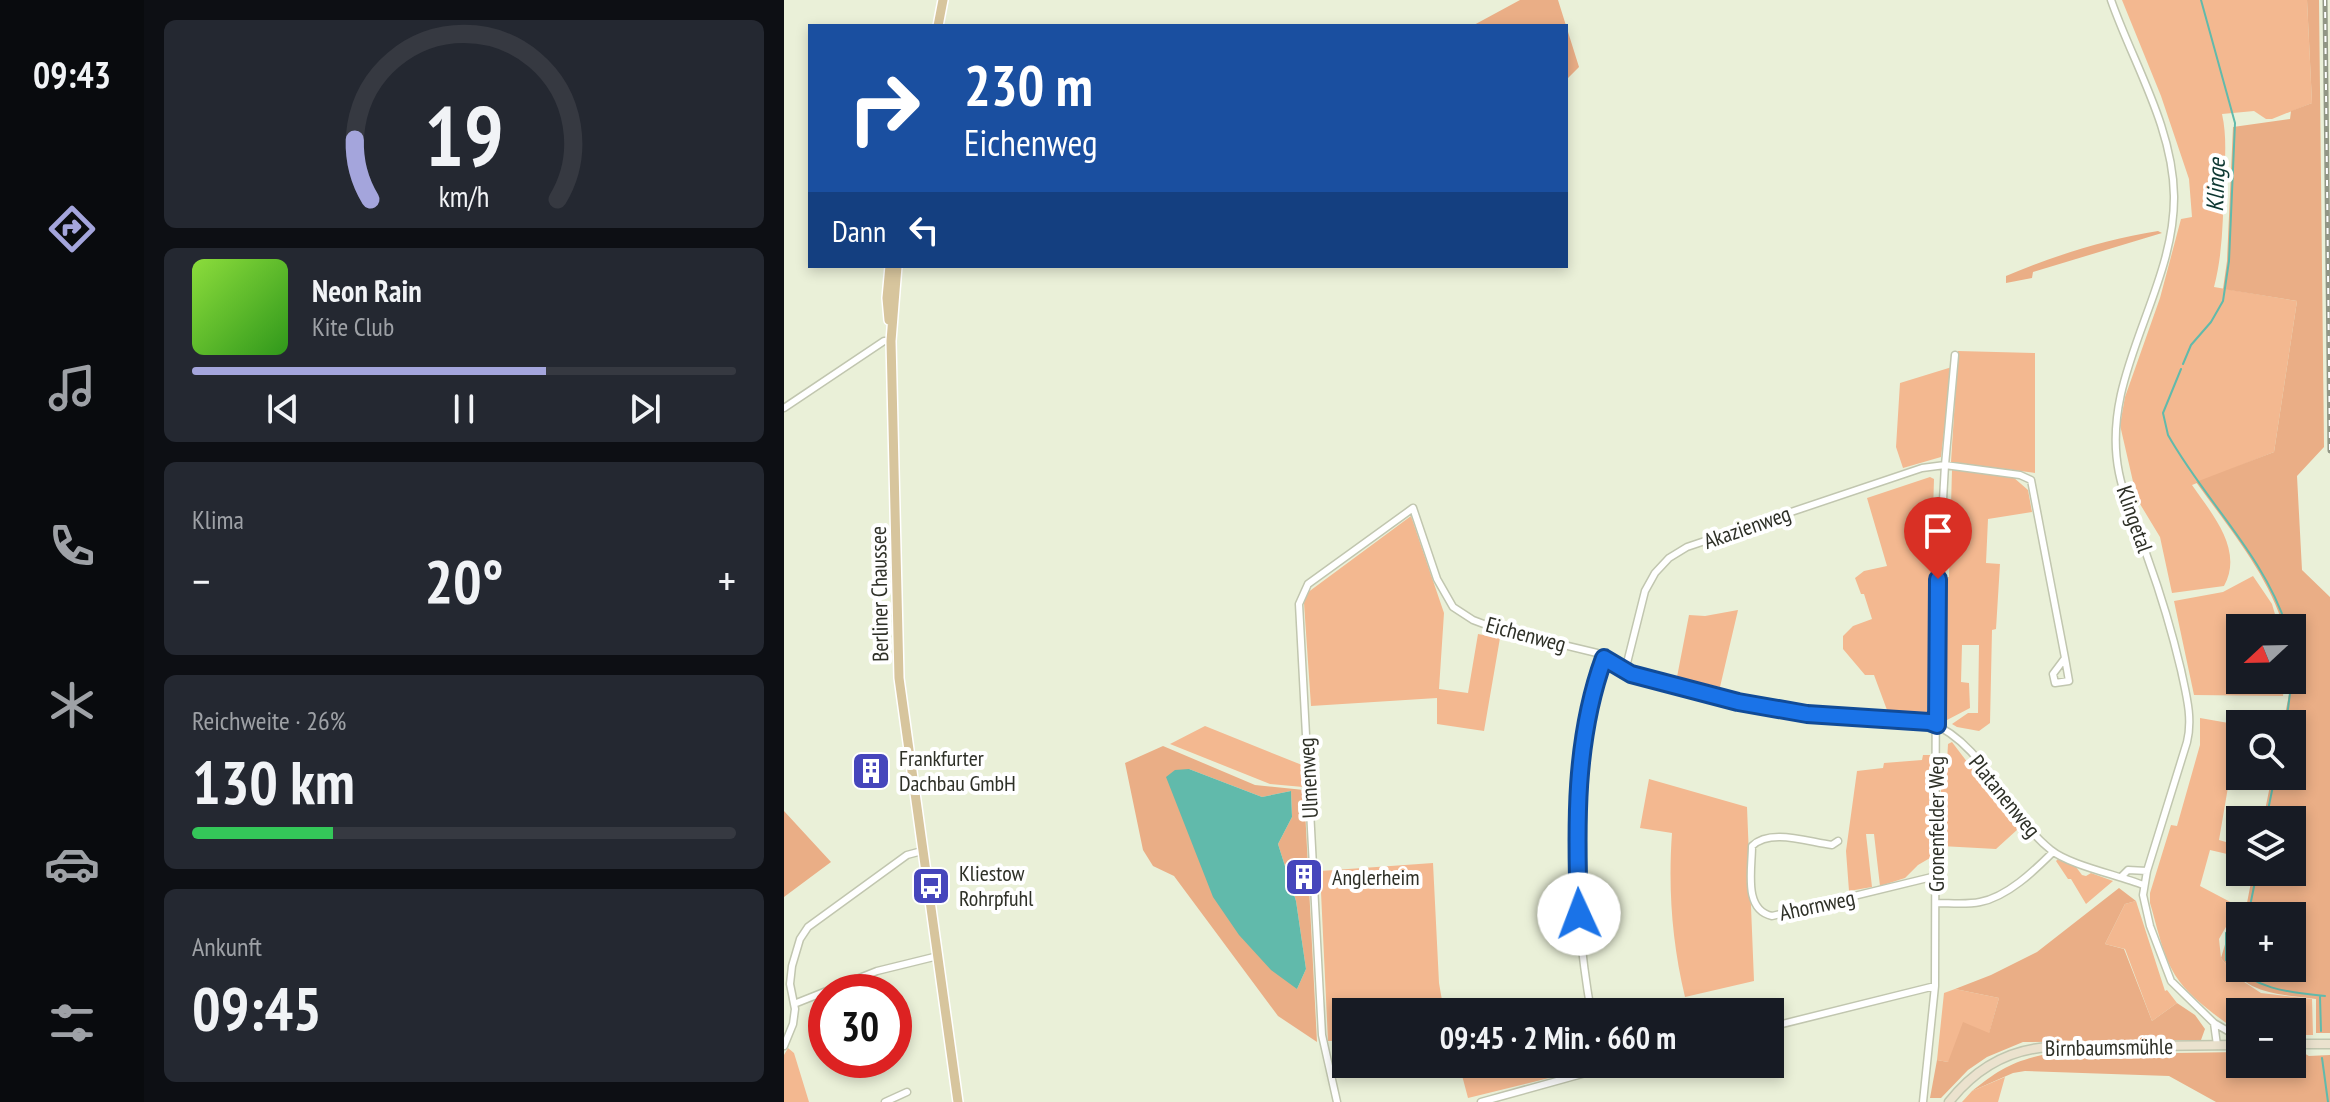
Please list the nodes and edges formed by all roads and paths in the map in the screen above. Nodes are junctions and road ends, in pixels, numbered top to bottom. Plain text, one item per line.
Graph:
1 (940, 0) edge
2 (2111, 0) edge
3 (936, 24) edge
4 (890, 268) edge
5 (897, 268) edge
6 (889, 339) junction
7 (1955, 355) dead end
8 (784, 408) edge
9 (1945, 465) junction
10 (1413, 508) joint
11 (1604, 658) junction
12 (2065, 658) dead end
13 (1625, 671) junction
14 (1937, 725) junction
15 (1838, 841) dead end
16 (922, 851) junction
17 (2053, 852) junction
18 (2147, 871) junction
19 (1936, 876) junction
20 (2122, 876) junction
21 (2143, 885) junction
22 (1936, 903) junction
23 (938, 956) junction
24 (1935, 986) junction
25 (1589, 998) edge
26 (794, 1004) junction
27 (2214, 1023) junction
28 (1784, 1024) edge
29 (2226, 1030) edge
30 (2306, 1044) edge
31 (2330, 1044) edge
32 (2217, 1045) junction
33 (2226, 1045) edge
34 (784, 1046) edge
35 (1560, 1078) edge
36 (907, 1092) dead end
37 (885, 1102) edge
38 (958, 1102) edge
39 (1337, 1102) edge
40 (1481, 1102) edge
41 (1923, 1102) edge
42 (1949, 1102) edge

1 - 3 main road
2 - 18 street, Klingetal
4 - 6 main road, Berliner Chaussee
5 - 6 main road, Berliner Chaussee
6 - 8 street
6 - 16 main road, Berliner Chaussee
7 - 9 street, Gronenfelder Weg
9 - 12 street
9 - 13 street, Akazienweg
9 - 14 street, Gronenfelder Weg
10 - 11 street, Eichenweg
10 - 39 street, Ulmenweg
11 - 13 street, Eichenweg
11 - 25 street
13 - 14 street, Eichenweg
14 - 17 street, Platanenweg
14 - 19 street, Gronenfelder Weg
15 - 19 street, Ahornweg
16 - 23 main road, Berliner Chaussee
16 - 26 street
17 - 20 street, Platanenweg
17 - 22 street
18 - 20 street
18 - 21 street, Klingetal
19 - 22 street, Gronenfelder Weg
20 - 21 street, Platanenweg
21 - 27 street, Klingetal
22 - 24 street, Gronenfelder Weg
23 - 26 street
23 - 38 main road, Berliner Chaussee
24 - 28 street
24 - 41 street, Gronenfelder Weg
26 - 34 street
27 - 29 street, Klingetal
27 - 32 street
30 - 31 main road
32 - 33 main road, Birnbaumsmühle
32 - 42 main road, Birnbaumsmühle
35 - 40 street
36 - 37 street

